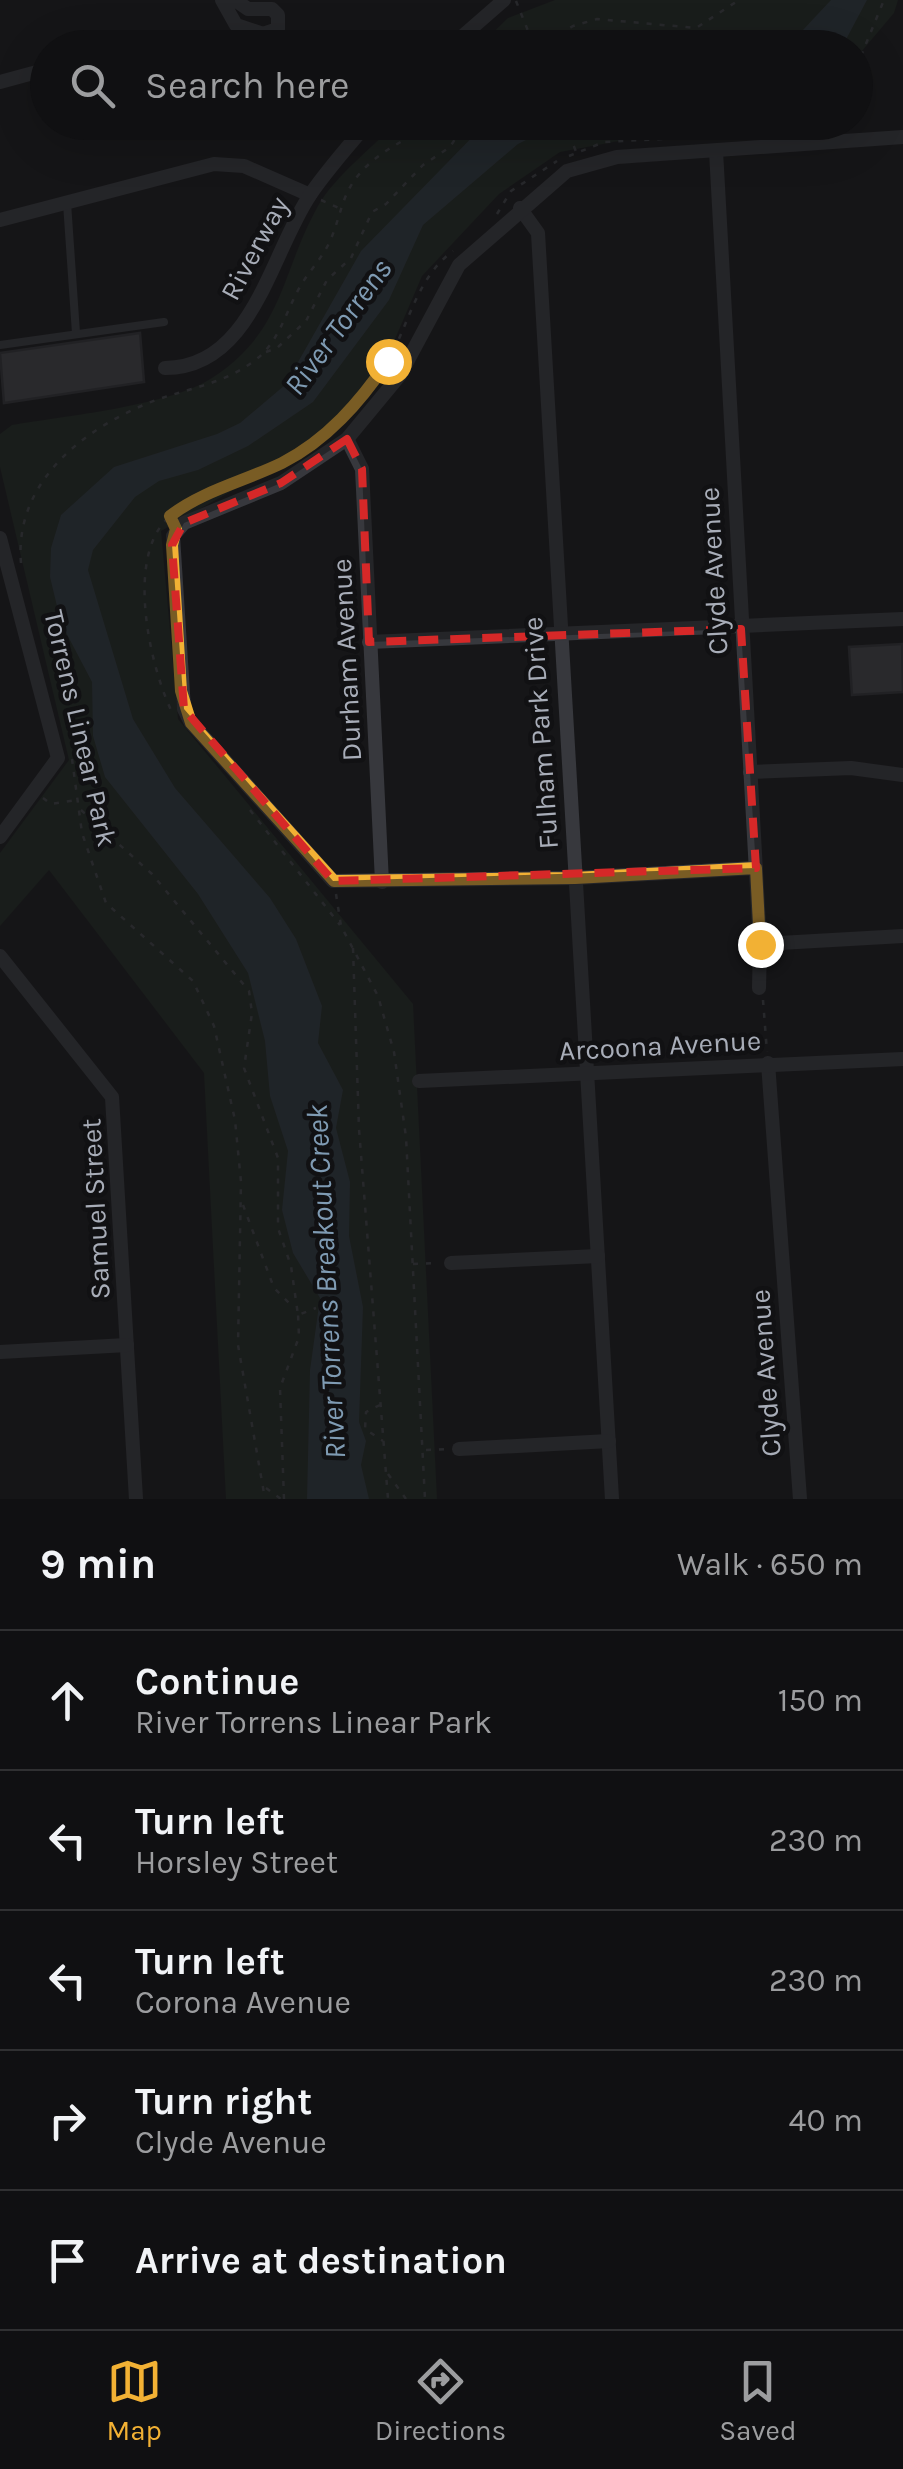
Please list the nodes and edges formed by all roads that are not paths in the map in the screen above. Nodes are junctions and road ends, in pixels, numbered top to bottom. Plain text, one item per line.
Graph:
1 (222, 0) edge
2 (236, 0) edge
3 (493, 3) edge
4 (251, 30) edge
5 (275, 30) edge
6 (467, 30) edge
7 (30, 74) edge
8 (0, 82) edge
9 (903, 136) edge
10 (873, 137) edge
11 (355, 140) edge
12 (808, 140) edge
13 (714, 144) junction
14 (310, 196) junction
15 (67, 200) junction
16 (520, 208) junction
17 (0, 220) edge
18 (164, 322) dead end
19 (76, 333) junction
20 (0, 345) edge
21 (172, 368) road end
22 (347, 439) junction
23 (0, 538) edge
24 (903, 619) edge
25 (741, 629) junction
26 (559, 636) junction
27 (369, 642) junction
28 (750, 772) junction
29 (903, 775) edge
30 (0, 837) edge
31 (756, 868) junction
32 (575, 878) junction
33 (382, 882) junction
34 (903, 936) edge
35 (760, 944) junction
36 (0, 956) edge
37 (759, 985) road end
38 (903, 1059) edge
39 (768, 1064) junction
40 (586, 1075) junction
41 (420, 1081) dead end
42 (598, 1256) junction
43 (450, 1263) road end
44 (127, 1346) junction
45 (0, 1352) edge
46 (609, 1441) junction
47 (459, 1448) road end
48 (136, 1499) edge
49 (612, 1499) edge
50 (800, 1499) edge

1 - 4 street
2 - 5 street
3 - 6 street
7 - 8 street
9 - 10 street
11 - 14 street, Riverway
12 - 13 street
13 - 16 street
13 - 25 street, Clyde Avenue
14 - 15 street
14 - 21 street, Riverway
15 - 17 street
15 - 19 lane
16 - 22 street
16 - 26 street, Fulham Park Drive
18 - 19 lane
19 - 20 lane
22 - 27 street, Durham Avenue
22 - 33 street
23 - 30 street
24 - 25 street
25 - 26 street
25 - 28 street, Clyde Avenue
26 - 27 street
26 - 32 street, Fulham Park Drive
27 - 33 street, Durham Avenue
28 - 29 street
28 - 31 street, Clyde Avenue
31 - 32 street
31 - 35 street, Clyde Avenue
32 - 33 street
32 - 40 street, Fulham Park Drive
34 - 35 street
35 - 37 street, Clyde Avenue
36 - 44 street, Samuel Street
38 - 39 street, Arcoona Avenue
39 - 40 street, Arcoona Avenue
39 - 50 street, Clyde Avenue
40 - 41 street, Arcoona Avenue
40 - 42 street, Fulham Park Drive
42 - 43 street
42 - 46 street, Fulham Park Drive
44 - 45 street
44 - 48 street, Samuel Street
46 - 47 street
46 - 49 street, Fulham Park Drive

